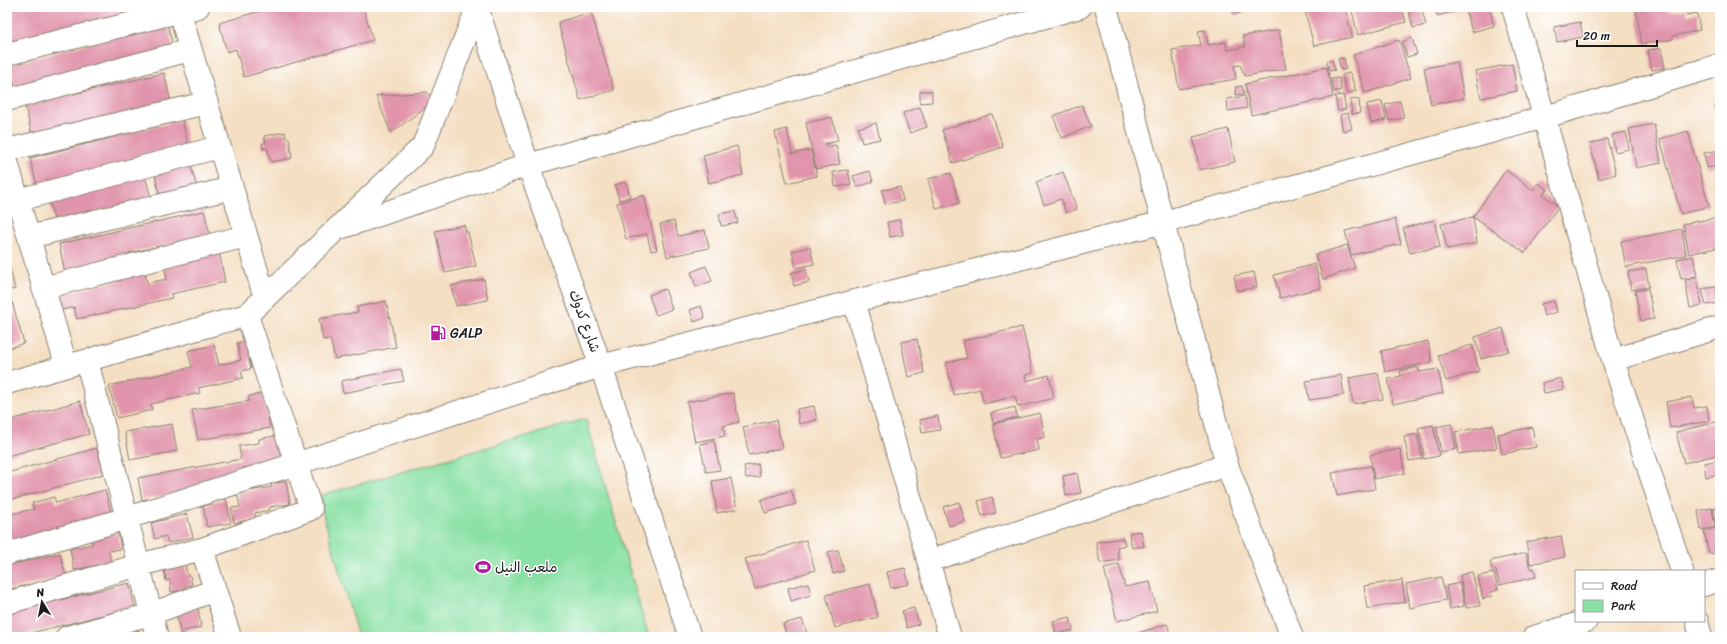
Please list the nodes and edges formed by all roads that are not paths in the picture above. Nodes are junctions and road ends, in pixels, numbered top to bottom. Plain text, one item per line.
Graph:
1 (477, 7) edge
2 (1080, 7) edge
3 (1106, 7) edge
4 (1513, 7) edge
5 (186, 9) edge
6 (190, 50) junction
7 (7, 54) edge
8 (1720, 65) edge
9 (7, 100) edge
10 (206, 103) junction
11 (1545, 117) junction
12 (220, 147) junction
13 (7, 162) edge
14 (528, 165) junction
15 (232, 188) junction
16 (18, 200) junction
17 (1164, 222) junction
18 (337, 229) junction
19 (246, 236) junction
20 (29, 237) junction
21 (44, 288) junction
22 (265, 298) junction
23 (854, 301) junction
24 (248, 315) junction
25 (1720, 327) edge
26 (1613, 360) junction
27 (87, 361) junction
28 (66, 365) junction
29 (601, 366) junction
30 (7, 383) edge
31 (296, 463) junction
32 (1228, 464) junction
33 (127, 518) junction
34 (202, 550) junction
35 (7, 554) edge
36 (928, 561) junction
37 (139, 565) junction
38 (1682, 570) edge
39 (1720, 580) edge
40 (1705, 585) edge
41 (215, 590) junction
42 (7, 602) edge
43 (152, 614) junction
44 (1583, 622) edge
45 (1696, 622) edge
46 (224, 635) edge
47 (67, 637) edge
48 (157, 637) edge
49 (690, 637) edge
50 (950, 637) edge
51 (1292, 637) edge
52 (1534, 637) edge
53 (1701, 637) edge

1 - 14 street, شارع كدوك
1 - 18 street
2 - 14 street
3 - 17 street
4 - 11 street
5 - 6 street
5 - 7 street
6 - 9 street
6 - 10 street
8 - 11 street
10 - 12 street
10 - 13 street
11 - 17 street
11 - 26 street
12 - 15 street
12 - 16 street
13 - 16 street
14 - 18 street
14 - 29 street, شارع كدوك
15 - 19 street
15 - 20 street
16 - 20 street
17 - 23 street
17 - 32 street
18 - 22 street
19 - 21 street
19 - 22 street
20 - 21 street
21 - 28 street
22 - 24 street
23 - 29 street
23 - 36 street
24 - 27 street
24 - 31 street
25 - 26 street
26 - 38 street
27 - 28 street
27 - 33 street
28 - 30 street
29 - 31 street
29 - 49 street, شارع كدوك
31 - 33 street
31 - 34 street
32 - 36 street
32 - 51 street
33 - 35 street
33 - 37 street
34 - 37 street
34 - 41 street
36 - 50 street
37 - 42 street
37 - 43 street
39 - 40 street
41 - 43 street
41 - 46 street
43 - 47 street
43 - 48 street
44 - 52 street
45 - 53 street

